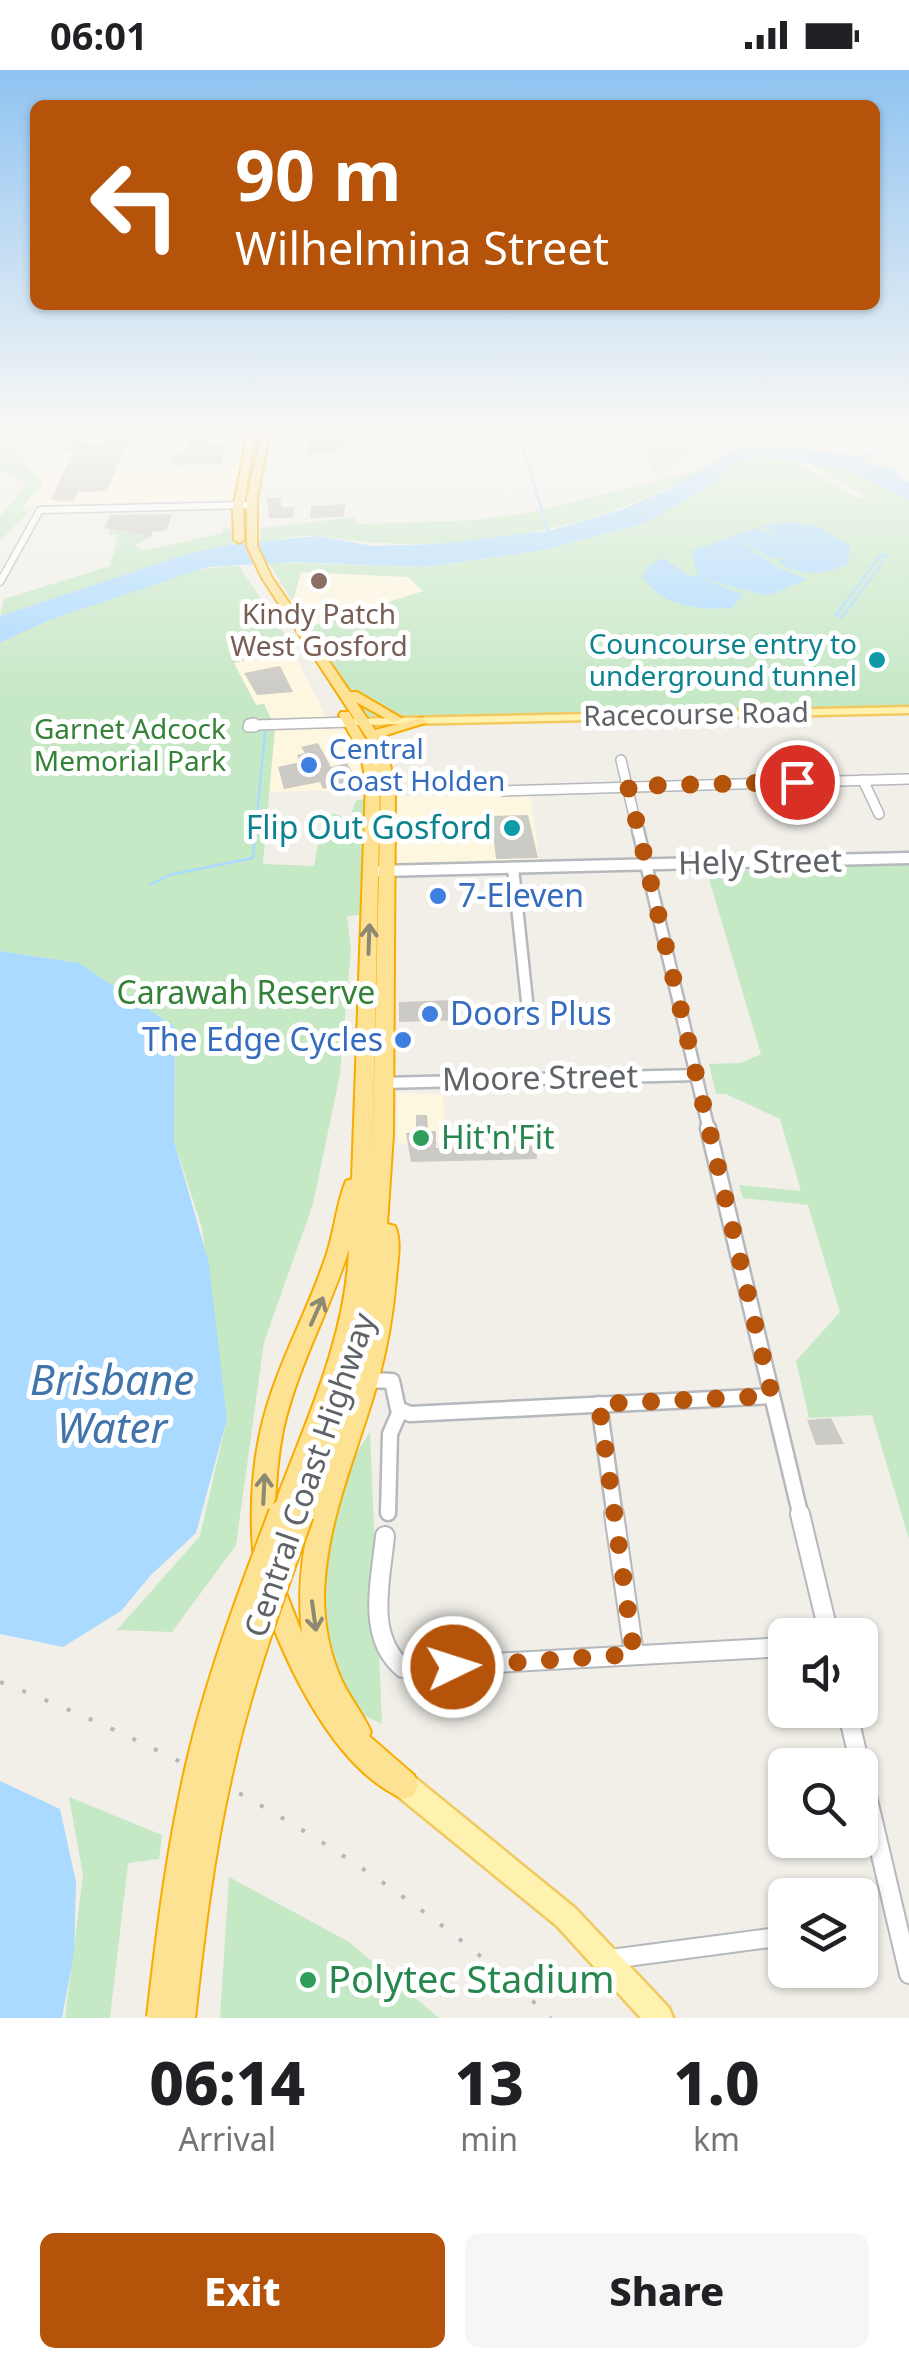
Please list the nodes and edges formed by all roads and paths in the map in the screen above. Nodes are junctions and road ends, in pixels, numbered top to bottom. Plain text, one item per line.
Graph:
1 (36, 517) edge
2 (245, 517) edge
3 (254, 567) junction
4 (0, 582) edge
5 (323, 661) junction
6 (909, 710) edge
7 (397, 719) junction
8 (482, 719) junction
9 (422, 722) joint
10 (256, 725) dead end
11 (363, 725) junction
12 (621, 760) dead end
13 (863, 780) junction
14 (909, 780) edge
15 (628, 786) junction
16 (503, 791) dead end
17 (880, 814) dead end
18 (909, 858) edge
19 (644, 864) junction
20 (512, 868) junction
21 (379, 871) junction
22 (529, 1020) dead end
23 (696, 1075) junction
24 (374, 1077) junction
25 (384, 1134) junction
26 (367, 1380) junction
27 (772, 1396) junction
28 (599, 1404) junction
29 (400, 1411) junction
30 (295, 1503) junction
31 (388, 1513) dead end
32 (385, 1536) dead end
33 (826, 1618) edge
34 (768, 1648) edge
35 (634, 1654) junction
36 (404, 1785) junction
37 (878, 1842) edge
38 (768, 1938) edge
39 (610, 1959) junction
40 (909, 1974) edge
41 (162, 2018) edge
42 (182, 2018) edge
43 (659, 2018) edge

1 - 4 street
2 - 3 highway, Central Coast Highway
3 - 5 highway, Central Coast Highway
3 - 11 highway, Central Coast Highway
5 - 7 highway
5 - 11 highway, Central Coast Highway
6 - 8 main road, Racecourse Road
7 - 8 main road, Racecourse Road
7 - 11 main road, Racecourse Road
8 - 9 main road, Racecourse Road
9 - 11 highway
10 - 11 street
11 - 21 highway, Central Coast Highway
11 - 21 highway, Central Coast Highway
12 - 15 street
13 - 14 street
13 - 15 street
13 - 17 street
15 - 16 street
15 - 19 street
18 - 19 street, Hely Street
19 - 20 street, Hely Street
19 - 23 street
20 - 21 street, Hely Street
20 - 22 street
21 - 24 highway, Central Coast Highway
23 - 24 street, Moore Street
23 - 27 street
24 - 25 highway, Central Coast Highway
24 - 30 highway, Central Coast Highway
36 -> 24 highway
25 - 26 highway
25 - 30 highway, Central Coast Highway
26 - 29 street
26 -> 36 highway
27 - 28 street
27 - 33 street
28 - 29 street
28 - 35 street
29 - 31 street
30 - 41 highway, Central Coast Highway, bridge
30 - 42 highway, Central Coast Highway, bridge
32 - 35 street
34 - 35 street
36 - 39 main road
37 - 40 street
38 - 39 street
39 - 43 main road

